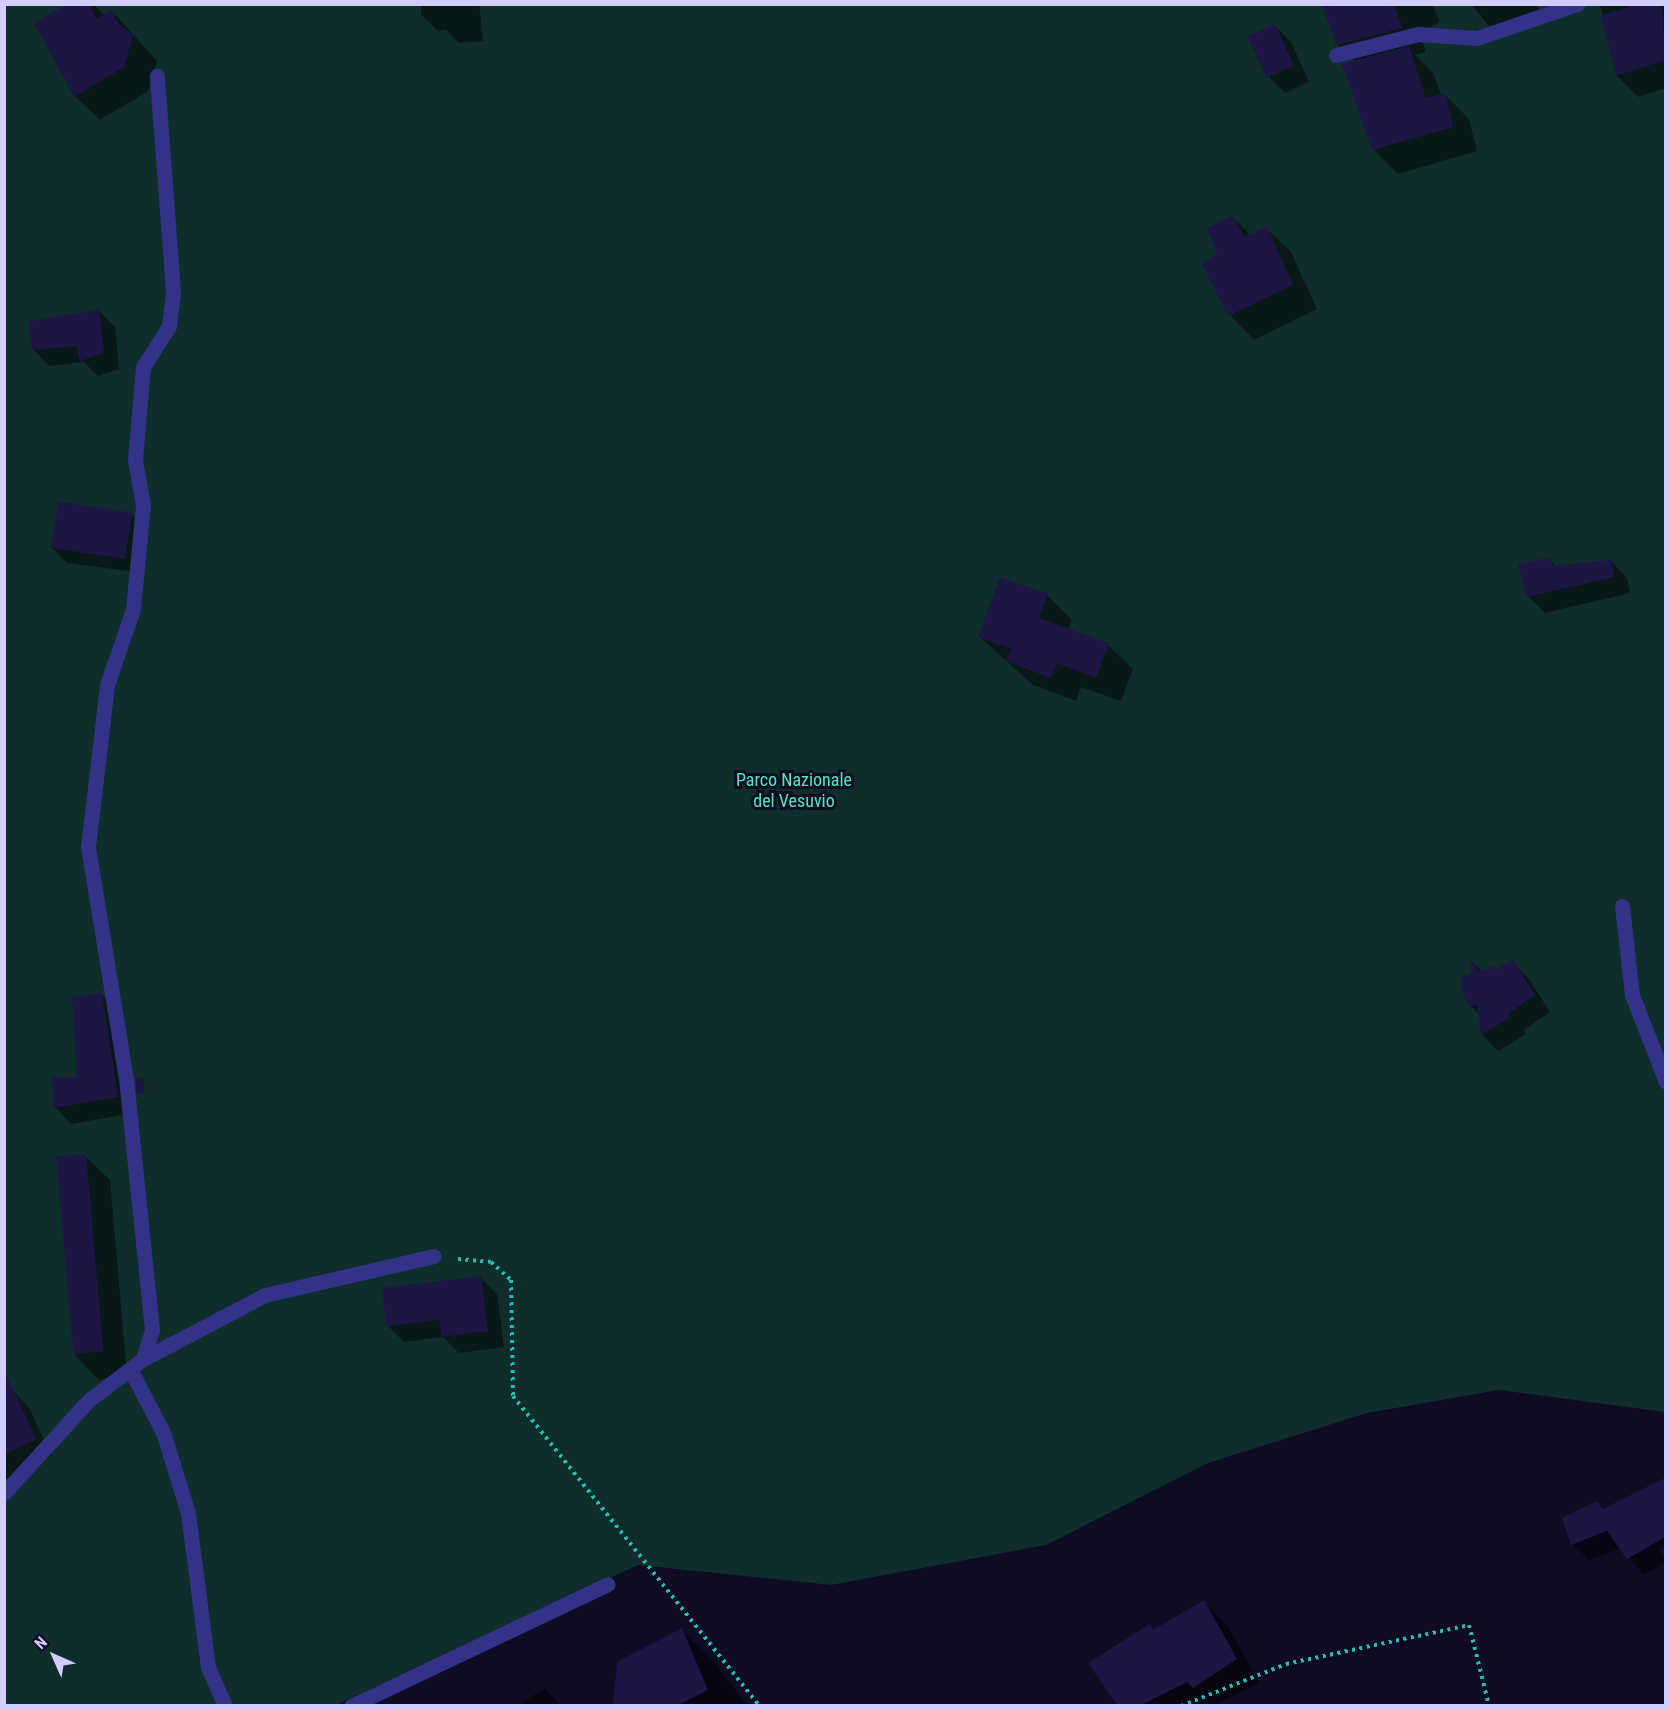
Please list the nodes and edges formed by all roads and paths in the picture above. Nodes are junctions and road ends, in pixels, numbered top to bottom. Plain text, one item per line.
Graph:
1 (1577, 4) edge
2 (1336, 55) dead end
3 (157, 76) dead end
4 (1622, 906) dead end
5 (1665, 1082) edge
6 (434, 1256) joint
7 (143, 1359) junction
8 (130, 1369) junction
9 (4, 1493) edge
10 (608, 1584) dead end
11 (225, 1706) edge
12 (351, 1706) edge
13 (760, 1706) edge
14 (1181, 1706) edge
15 (1489, 1706) edge

1 - 2 street
3 - 7 street
4 - 5 street
6 - 7 street
6 - 13 path
7 - 8 street
8 - 9 street
8 - 11 street
10 - 12 street
14 - 15 path

